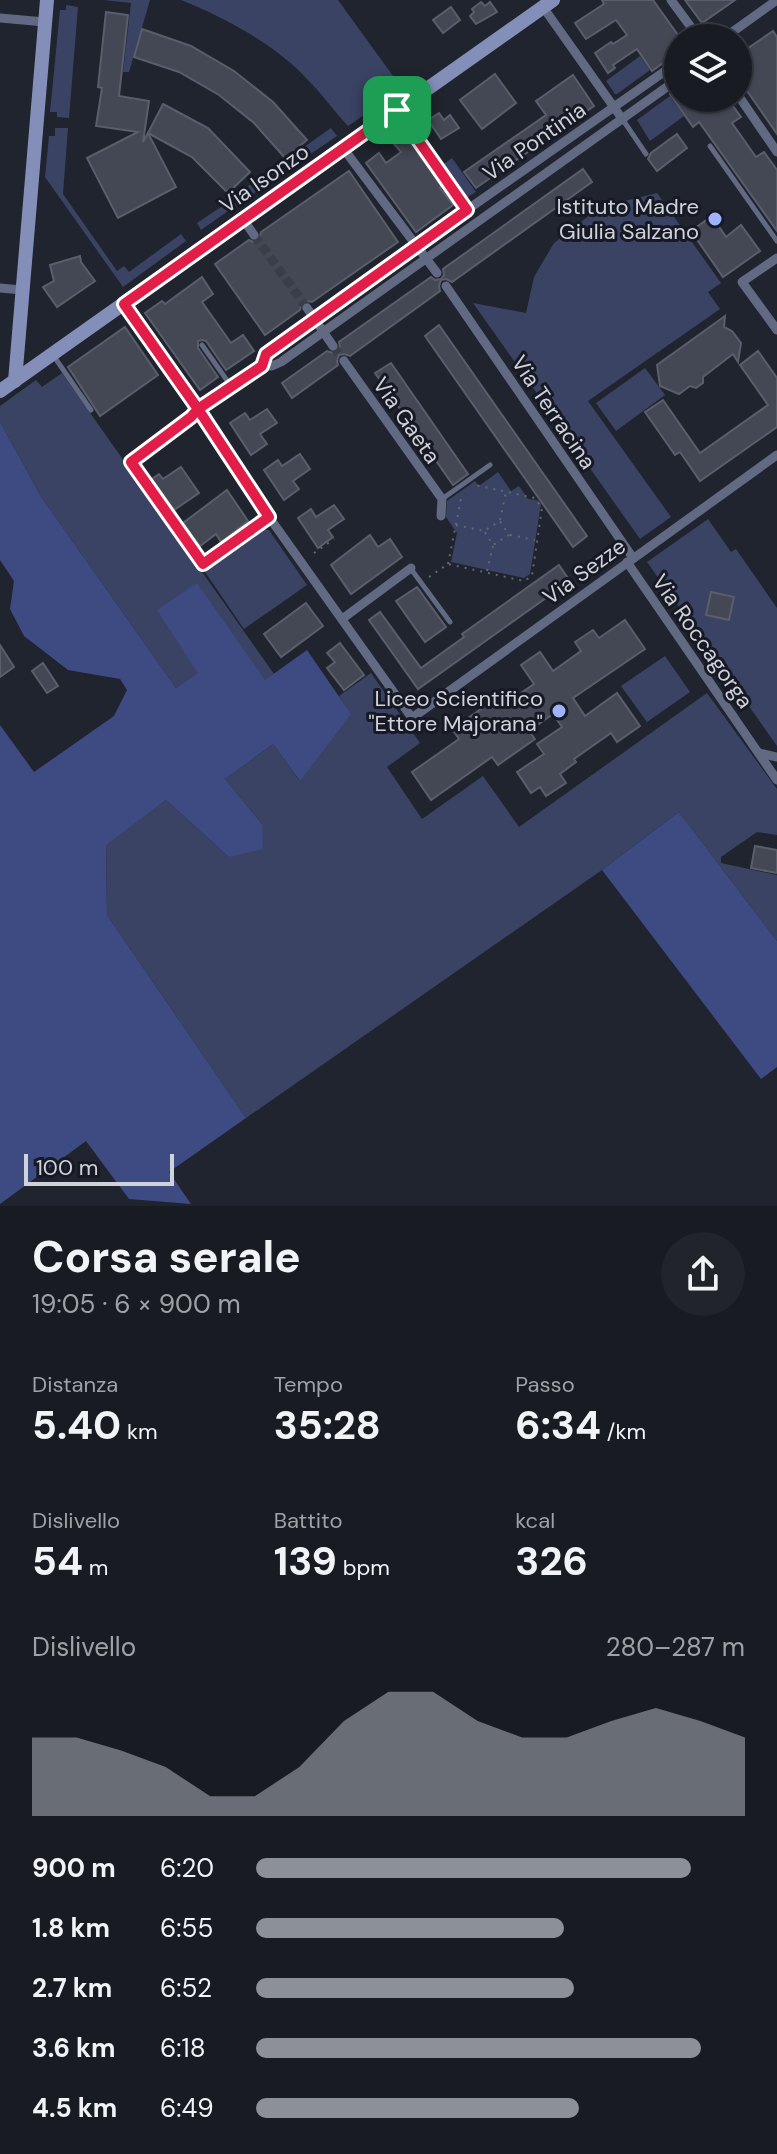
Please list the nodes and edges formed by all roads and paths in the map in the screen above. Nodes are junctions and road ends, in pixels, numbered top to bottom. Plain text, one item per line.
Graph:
1 (47, 0) edge
2 (671, 0) edge
3 (777, 0) edge
4 (548, 4) edge
5 (0, 18) edge
6 (45, 22) junction
7 (689, 24) edge
8 (744, 24) edge
9 (664, 72) edge
10 (664, 89) edge
11 (614, 107) junction
12 (397, 110) junction
13 (750, 112) edge
14 (623, 120) junction
15 (710, 146) dead end
16 (343, 148) junction
17 (777, 152) edge
18 (646, 154) dead end
19 (467, 210) junction
20 (243, 219) junction
21 (254, 235) tunnel mouth
22 (777, 241) edge
23 (417, 245) junction
24 (777, 258) edge
25 (427, 259) junction
26 (437, 273) dead end
27 (446, 286) dead end
28 (0, 288) edge
29 (22, 290) junction
30 (124, 304) junction
31 (307, 308) tunnel mouth
32 (314, 319) junction
33 (777, 330) edge
34 (324, 332) junction
35 (202, 345) dead end
36 (333, 346) tunnel mouth
37 (52, 354) junction
38 (344, 361) tunnel mouth
39 (262, 366) junction
40 (15, 381) junction
41 (231, 387) junction
42 (0, 391) edge
43 (198, 409) junction
44 (91, 410) dead end
45 (777, 455) edge
46 (490, 465) dead end
47 (464, 483) junction
48 (506, 492) junction
49 (442, 499) junction
50 (441, 516) dead end
51 (269, 517) junction
52 (500, 521) junction
53 (456, 525) junction
54 (484, 531) junction
55 (509, 535) junction
56 (334, 539) dead end
57 (537, 540) junction
58 (493, 545) junction
59 (314, 553) dead end
60 (630, 560) junction
61 (448, 564) junction
62 (411, 568) joint
63 (487, 573) junction
64 (421, 583) junction
65 (342, 619) junction
66 (450, 622) dead end
67 (759, 753) junction
68 (777, 757) edge
69 (765, 763) junction
70 (777, 765) edge
71 (777, 780) edge

1 - 6 main road
2 - 7 street
3 - 8 street
4 - 11 street
4 - 12 main road, Via Isonzo
5 - 6 street
6 - 29 main road
9 - 11 street, Via Pontinia
10 - 14 street, Via Pontinia
11 - 14 street
11 - 19 street, Via Pontinia
12 - 16 main road, Via Isonzo
12 - 19 path
13 - 17 street
14 - 18 lane
14 - 25 street, Via Pontinia
15 - 22 lane
16 - 20 main road, Via Isonzo
16 - 23 street
19 - 23 street, Via Pontinia
20 - 21 street
20 - 30 main road, Via Isonzo
23 - 25 street
23 - 32 street, Via Pontinia
24 - 33 street
25 - 26 street
25 - 34 street, Via Pontinia
27 - 60 street, Via Terracina
28 - 29 street
29 - 40 main road
30 - 37 main road, Via Isonzo
30 - 43 street
31 - 32 street
32 - 34 street
32 - 39 street, Via Pontinia
34 - 36 street
34 - 39 street, Via Pontinia
35 - 41 lane
37 - 40 main road, Via Isonzo
37 - 44 lane
38 - 49 street, Via Gaeta
39 - 41 street, Via Pontinia
40 - 42 main road, Via Isonzo
41 - 43 street, Via Pontinia
43 - 51 street
43 - 51 street, Via Pontinia
45 - 60 street, Via Sezze
46 - 47 lane
47 - 48 path
47 - 49 lane
47 - 53 path
48 - 52 path
48 - 57 path
49 - 50 street
51 - 65 street
52 - 54 path
52 - 55 path
53 - 54 path
53 - 61 path
54 - 58 path
55 - 57 path
55 - 58 path
56 - 59 path
57 - 63 path
58 - 63 path
60 - 65 street, Via Sezze
60 - 67 street, Via Roccagorga
61 - 63 path
61 - 64 path
62 - 64 lane
62 - 65 street
64 - 66 lane
67 - 68 street
67 - 69 street, Via Roccagorga
69 - 70 street
69 - 71 street, Via Roccagorga

